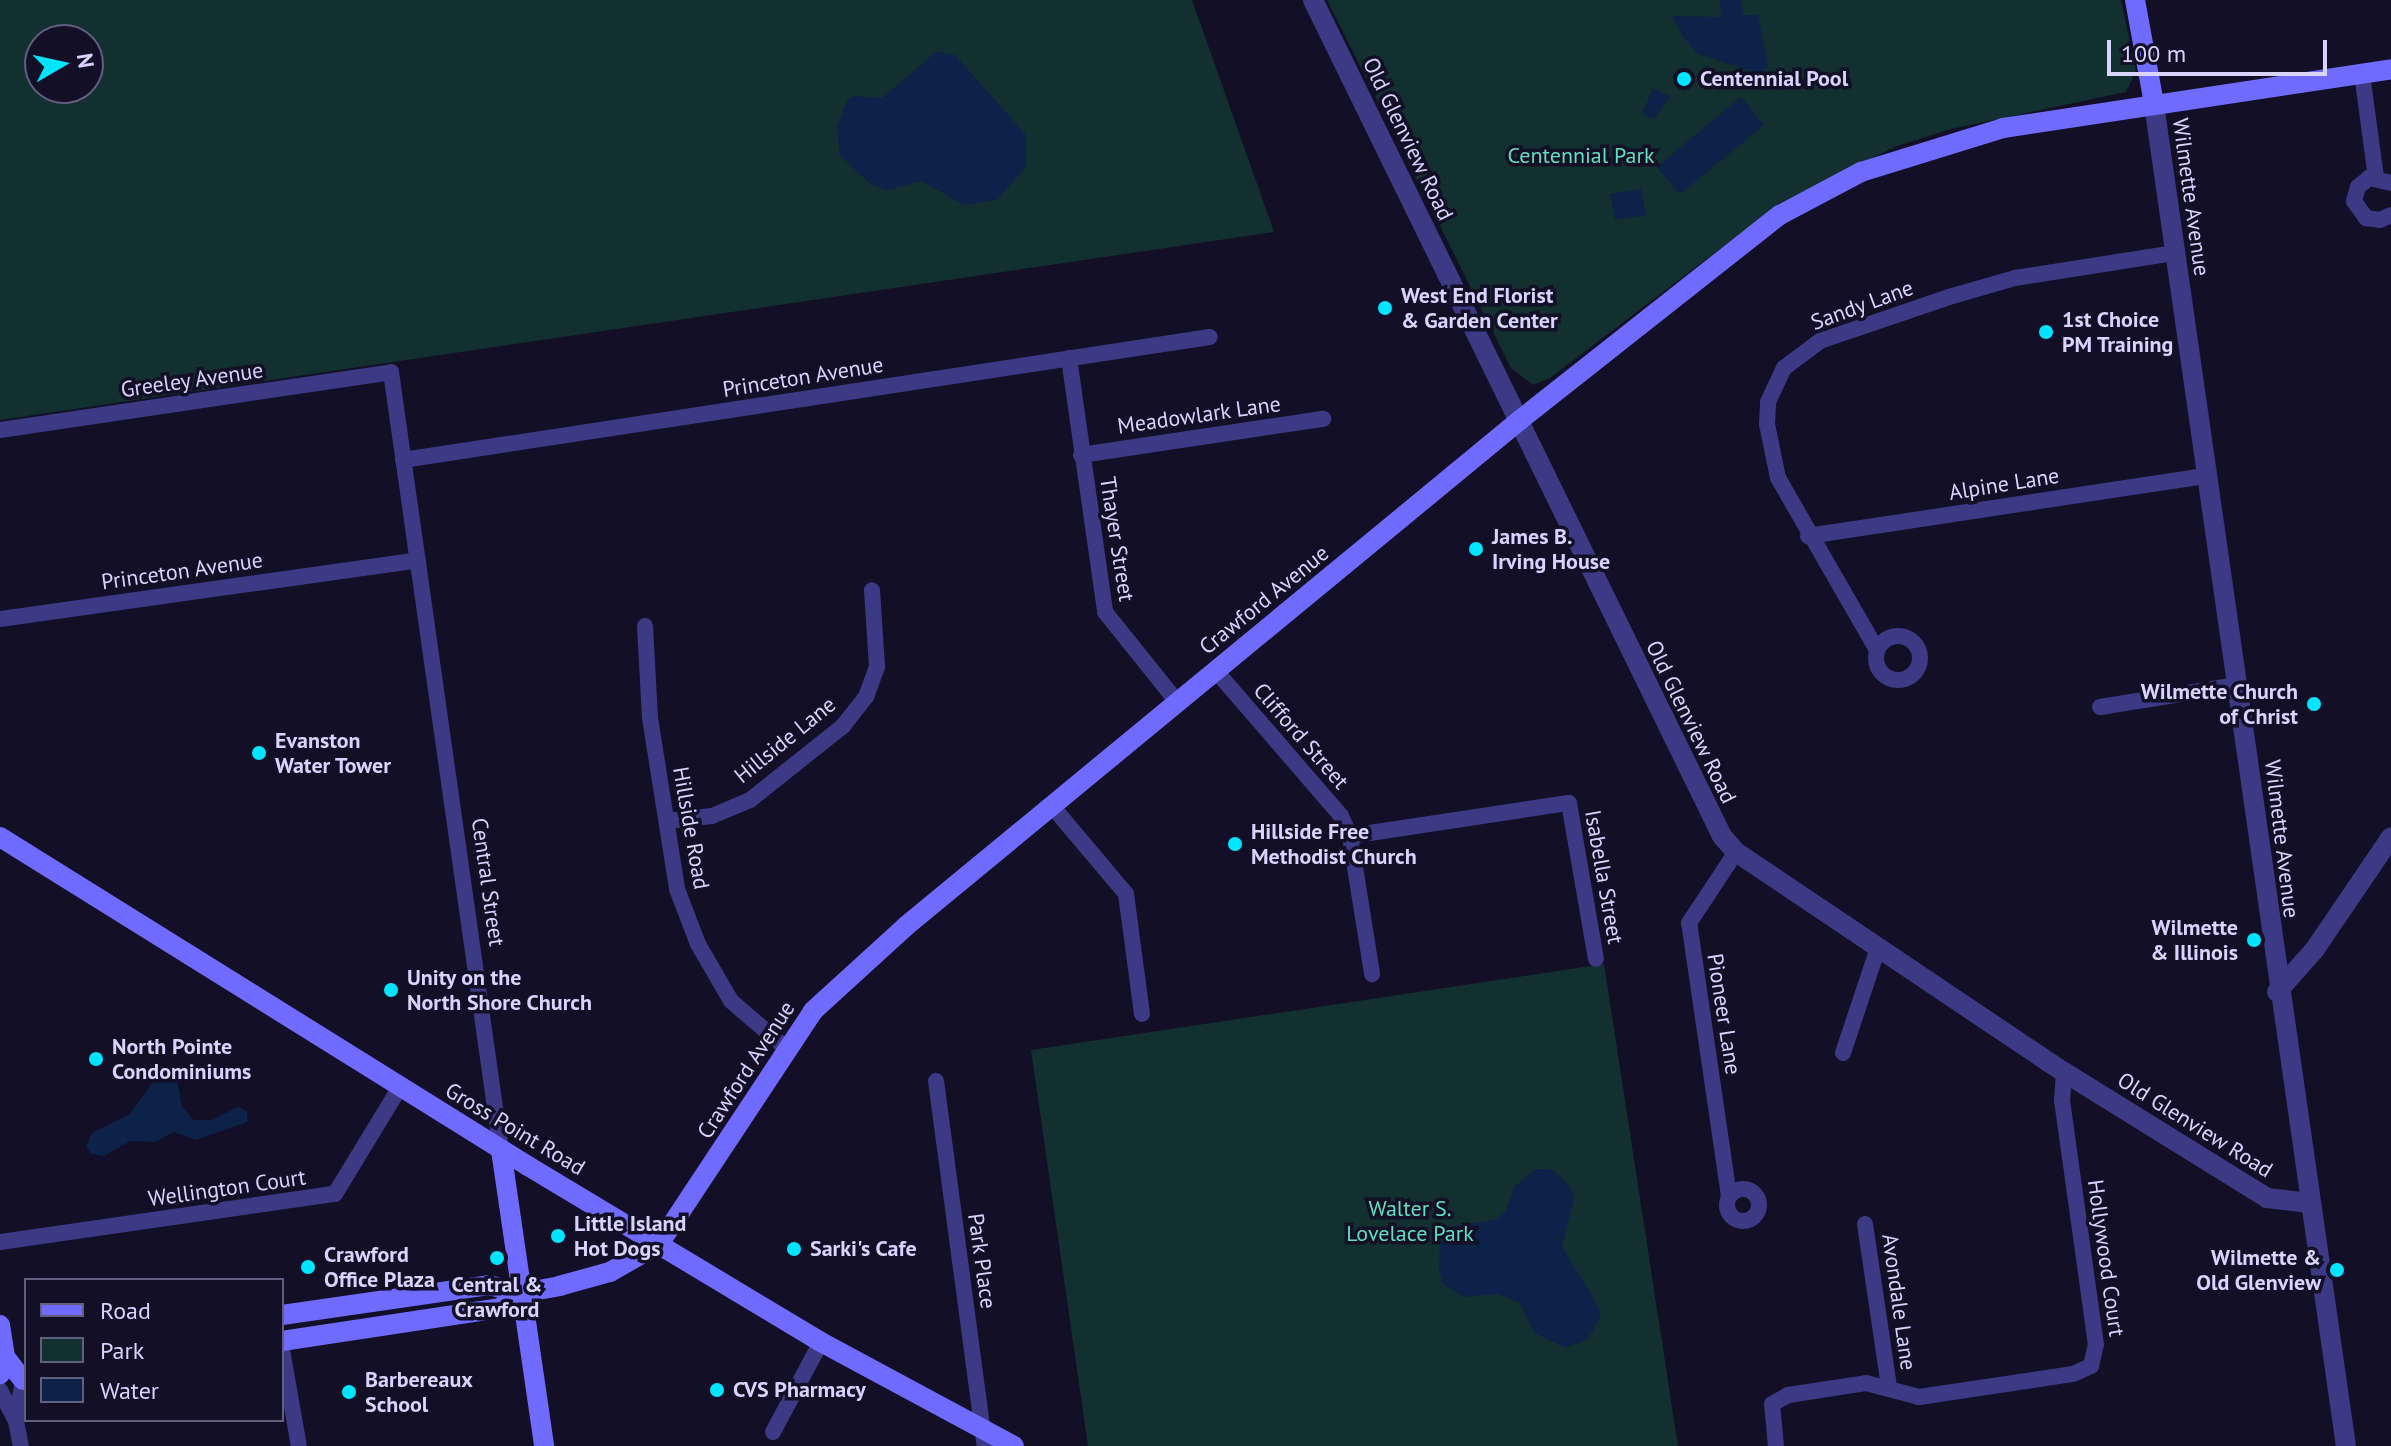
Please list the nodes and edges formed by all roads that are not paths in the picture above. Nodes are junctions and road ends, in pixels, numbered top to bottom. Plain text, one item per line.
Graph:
1 (1313, 0) edge
2 (2135, 0) edge
3 (2146, 0) edge
4 (2145, 45) junction
5 (2391, 69) edge
6 (2362, 74) junction
7 (2154, 104) junction
8 (2384, 180) edge
9 (2391, 215) edge
10 (2175, 253) junction
11 (1210, 337) dead end
12 (1069, 358) junction
13 (391, 372) joint
14 (1323, 419) dead end
15 (1520, 420) junction
16 (0, 430) edge
17 (1081, 455) junction
18 (403, 460) junction
19 (2207, 476) junction
20 (1808, 536) junction
21 (418, 560) junction
22 (872, 590) dead end
23 (0, 619) edge
24 (645, 626) dead end
25 (1877, 650) dead end
26 (1216, 671) junction
27 (2237, 685) junction
28 (1178, 703) junction
29 (2100, 707) dead end
30 (1052, 806) junction
31 (667, 821) junction
32 (1350, 836) junction
33 (0, 837) edge
34 (2391, 837) edge
35 (1736, 852) junction
36 (1878, 948) junction
37 (1596, 959) dead end
38 (1372, 974) dead end
39 (2277, 992) junction
40 (1142, 1014) dead end
41 (787, 1049) junction
42 (1843, 1053) dead end
43 (2064, 1072) junction
44 (936, 1081) dead end
45 (400, 1087) junction
46 (501, 1150) junction
47 (1729, 1196) dead end
48 (2310, 1203) junction
49 (1865, 1224) dead end
50 (0, 1242) edge
51 (659, 1244) junction
52 (521, 1293) junction
53 (284, 1315) edge
54 (0, 1325) edge
55 (284, 1341) edge
56 (821, 1342) junction
57 (24, 1355) edge
58 (284, 1361) edge
59 (2, 1363) edge
60 (24, 1379) edge
61 (24, 1380) edge
62 (0, 1383) edge
63 (24, 1385) edge
64 (1889, 1387) junction
65 (0, 1390) edge
66 (16, 1421) junction
67 (773, 1432) dead end
68 (984, 1438) edge
69 (21, 1446) edge
70 (299, 1446) edge
71 (544, 1446) edge
72 (1014, 1446) edge
73 (1776, 1446) edge
74 (2346, 1446) edge

1 - 15 street, Old Glenview Road
2 - 4 main road
3 - 4 street, Wilmette Avenue
4 - 7 main road, Wilmette Avenue
5 - 6 main road, Crawford Avenue
6 - 7 main road, Crawford Avenue
6 - 8 street
7 - 10 street, Wilmette Avenue
7 - 15 main road, Crawford Avenue
8 - 9 street
10 - 19 street, Wilmette Avenue
10 - 20 street, Sandy Lane
11 - 12 street, Princeton Avenue
12 - 17 street, Thayer Street
12 - 18 street, Princeton Avenue
13 - 16 street, Greeley Avenue
13 - 18 street, Central Street
14 - 17 street, Meadowlark Lane
15 - 26 main road, Crawford Avenue
15 - 35 street, Old Glenview Road
17 - 28 street, Thayer Street
18 - 21 street, Central Street
19 - 20 street, Alpine Lane
19 - 27 street, Wilmette Avenue
20 - 25 street, Sandy Lane
21 - 23 street, Princeton Avenue
21 - 46 street, Central Street
22 - 31 street, Hillside Lane
24 - 31 street, Hillside Road
26 - 28 main road, Crawford Avenue
26 - 32 street, Clifford Street
27 - 29 street
27 - 39 street, Wilmette Avenue
28 - 30 main road, Crawford Avenue
30 - 40 street
30 - 41 main road, Crawford Avenue
31 - 41 street, Hillside Road
32 - 37 street, Isabella Street
32 - 38 street, Clifford Street
33 - 45 main road, Gross Point Road
34 - 39 street
35 - 36 street, Old Glenview Road
35 - 47 street, Pioneer Lane
36 - 42 street
36 - 43 street, Old Glenview Road
39 - 48 street, Wilmette Avenue
41 - 51 main road, Crawford Avenue
43 - 48 street, Old Glenview Road
43 - 64 street, Hollywood Court
44 - 68 street, Park Place
45 - 46 main road, Gross Point Road
45 - 50 street, Wellington Court
46 - 51 main road, Gross Point Road
46 - 52 main road, Central Street
48 - 74 street, Wilmette Avenue
49 - 64 street, Avondale Lane
51 - 52 main road, Crawford Avenue
51 - 56 main road, Gross Point Road
52 - 53 main road, Crawford Avenue
52 - 55 main road, Crawford Avenue
52 - 71 main road, Central Street
54 - 59 main road
56 - 67 street
56 - 68 main road, Gross Point Road
57 - 59 main road
58 - 70 street
59 - 60 main road
61 - 62 main road
63 - 66 street
64 - 73 street, Hollywood Court
65 - 66 street
66 - 69 street
68 - 72 main road, Gross Point Road

